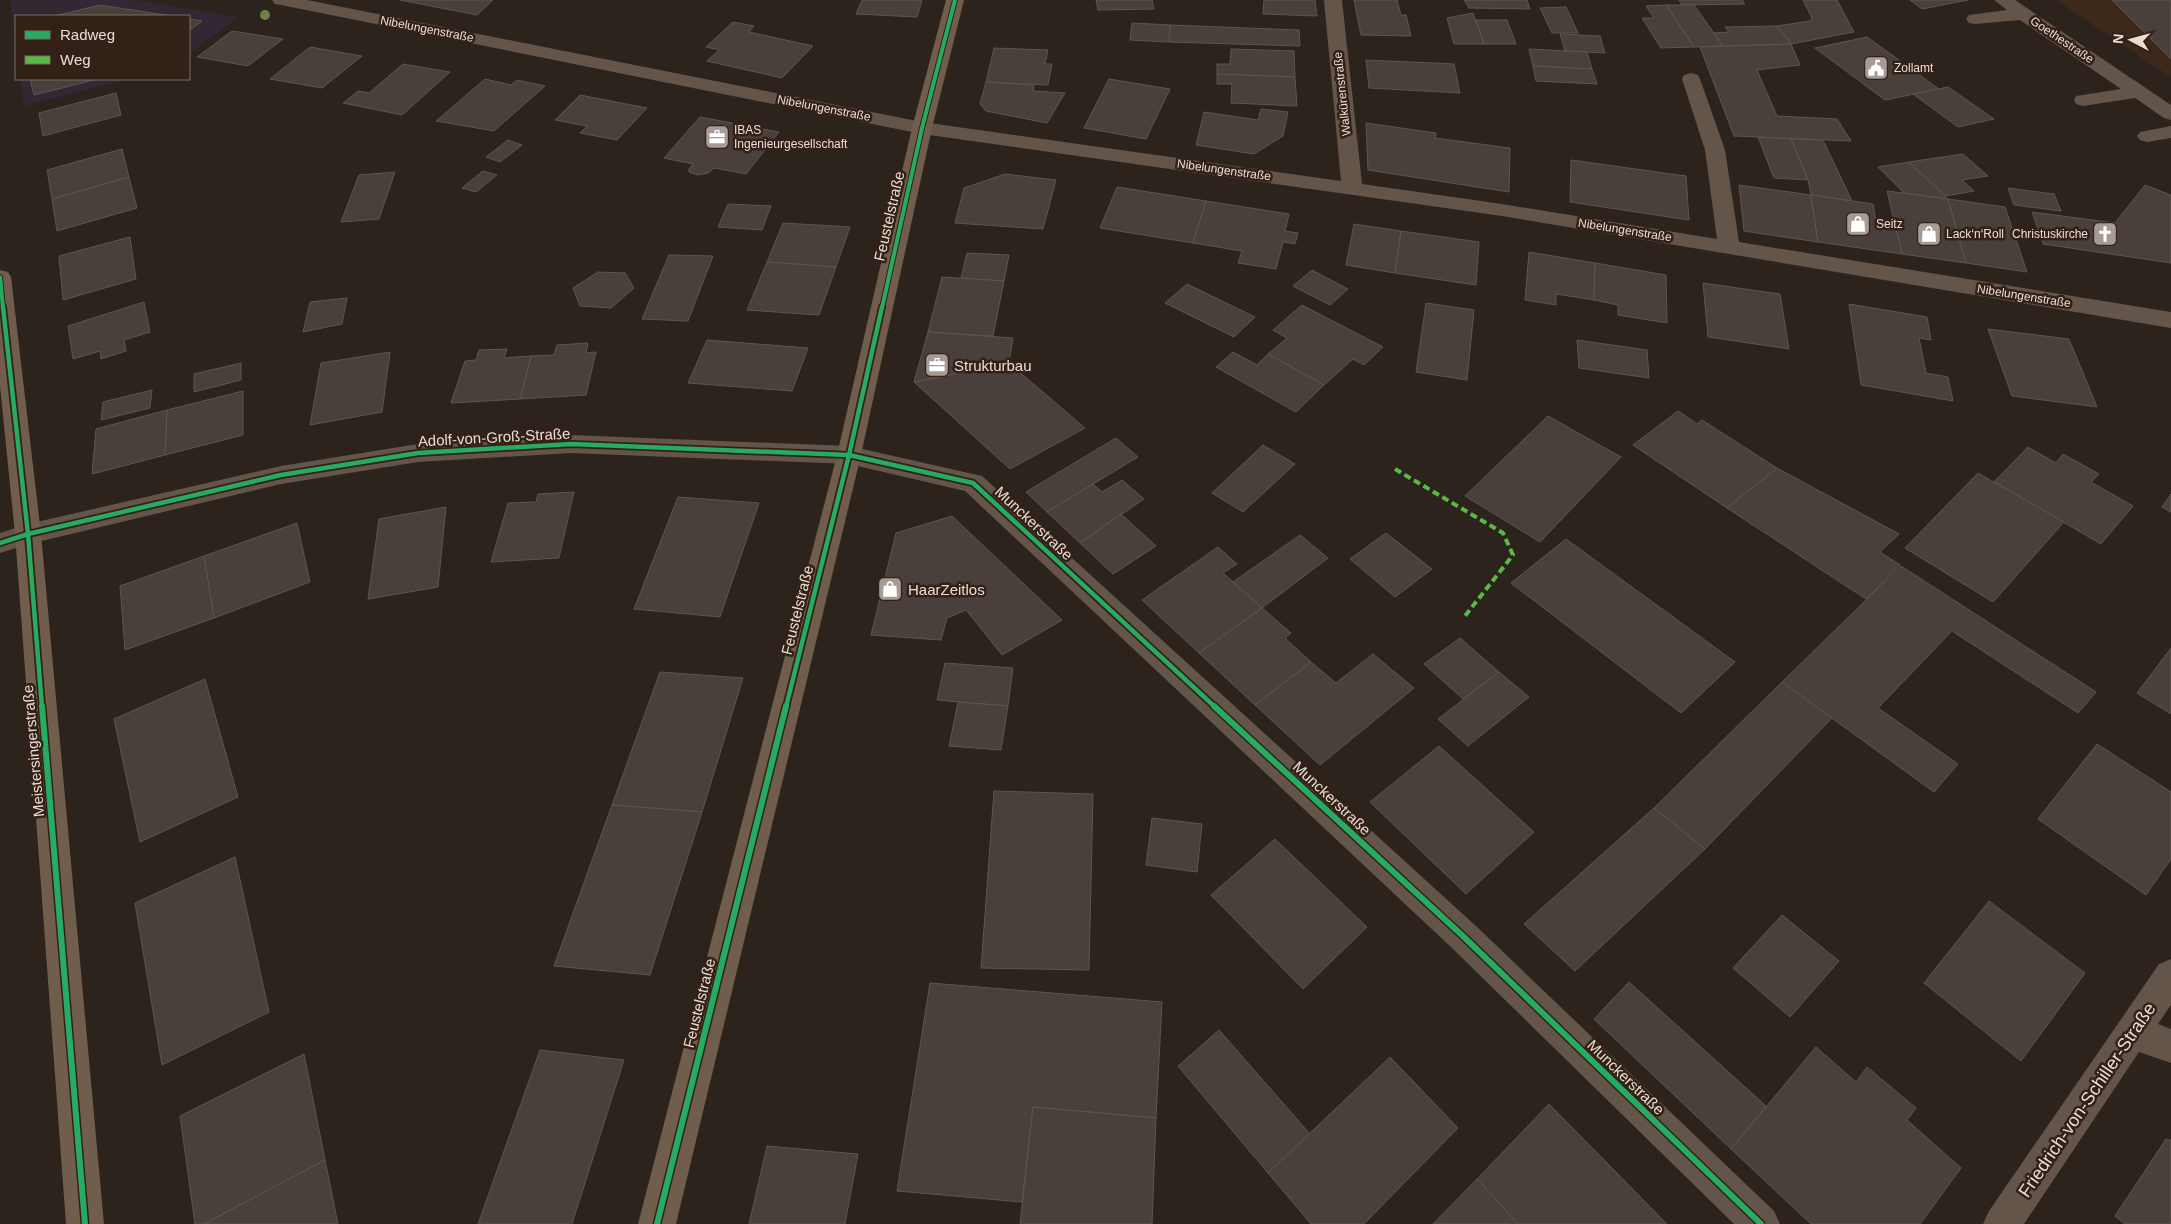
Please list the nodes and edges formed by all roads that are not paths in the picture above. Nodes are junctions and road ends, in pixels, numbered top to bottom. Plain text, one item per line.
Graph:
1 (281, 0) edge
2 (955, 0) edge
3 (1333, 0) edge
4 (2003, 0) edge
5 (316, 3) edge
6 (2022, 14) junction
7 (1975, 19) dead end
8 (1691, 78) dead end
9 (2139, 92) junction
10 (2083, 100) dead end
11 (2171, 114) edge
12 (922, 128) junction
13 (2171, 132) edge
14 (2147, 136) dead end
15 (1352, 188) junction
16 (1729, 247) junction
17 (0, 277) edge
18 (2171, 320) edge
19 (849, 455) junction
20 (14, 539) edge
21 (2171, 976) edge
22 (2132, 1033) junction
23 (2171, 1046) edge
24 (85, 1224) edge
25 (657, 1224) edge
26 (1761, 1224) edge
27 (2002, 1224) edge

1 - 5 street, Nibelungenstraße
2 - 12 main road, Feustelstraße
3 - 15 street, Walkürenstraße
4 - 6 street, Goethestraße
5 - 12 street, Nibelungenstraße
6 - 7 street
6 - 9 street, Goethestraße
8 - 16 street
9 - 10 street
9 - 11 street, Goethestraße
12 - 15 street, Nibelungenstraße
12 - 19 main road, Feustelstraße
13 - 14 street
15 - 16 street, Nibelungenstraße
16 - 18 street, Nibelungenstraße
17 - 20 main road, Meistersingerstraße
19 - 20 street, Adolf-von-Groß-Straße
19 - 25 main road, Feustelstraße
19 - 26 street, Munckerstraße
20 - 24 main road, Meistersingerstraße
21 - 22 street, Friedrich-von-Schiller-Straße
22 - 23 street
22 - 27 street, Friedrich-von-Schiller-Straße

